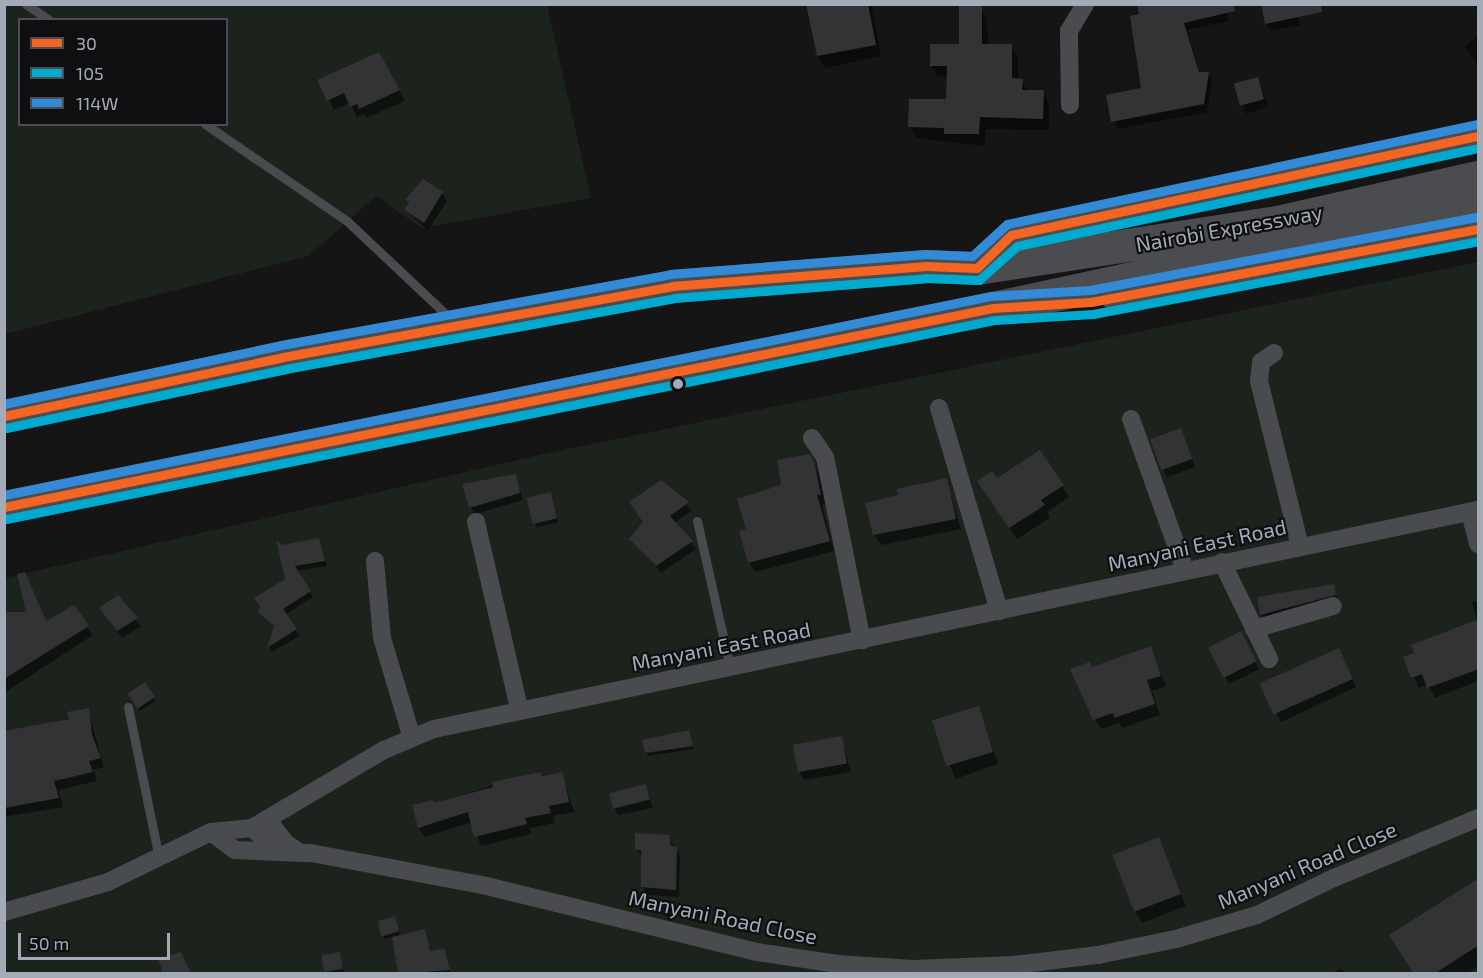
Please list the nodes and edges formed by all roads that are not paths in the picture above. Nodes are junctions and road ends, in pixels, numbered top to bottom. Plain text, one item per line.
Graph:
1 (26, 4) edge
2 (1085, 4) edge
3 (46, 18) edge
4 (1070, 105) dead end
5 (208, 126) edge
6 (1479, 136) edge
7 (1479, 177) edge
8 (1479, 203) edge
9 (1479, 229) edge
10 (977, 268) junction
11 (993, 308) junction
12 (456, 324) junction
13 (1274, 353) dead end
14 (939, 408) dead end
15 (4, 416) edge
16 (1131, 419) dead end
17 (812, 438) dead end
18 (4, 507) edge
19 (1474, 511) edge
20 (697, 521) dead end
21 (476, 522) dead end
22 (1479, 544) edge
23 (1300, 547) junction
24 (375, 561) dead end
25 (1222, 562) junction
26 (1185, 570) junction
27 (1333, 606) dead end
28 (999, 611) junction
29 (1254, 629) junction
30 (862, 640) junction
31 (1269, 659) dead end
32 (730, 667) junction
33 (128, 707) dead end
34 (519, 708) junction
35 (412, 738) junction
36 (1479, 818) edge
37 (260, 824) junction
38 (211, 832) junction
39 (278, 852) junction
40 (299, 852) junction
41 (159, 858) junction
42 (4, 912) edge

1 - 3 lane
2 - 4 street
5 - 12 lane
6 - 10 main road
7 - 10 highway, Nairobi Expressway
8 - 11 highway, Nairobi Expressway
9 - 11 main road
10 - 12 highway, Nairobi Expressway
11 - 18 highway, Nairobi Expressway
12 - 15 highway, Nairobi Expressway
13 - 23 street
14 - 28 street
16 - 26 street
17 - 30 street
19 - 22 street
19 - 23 street, Manyani East Road
20 - 32 lane
21 - 34 street
23 - 25 street, Manyani East Road
24 - 35 street
25 - 26 street, Manyani East Road
25 - 29 street
26 - 28 street, Manyani East Road
27 - 29 street
28 - 30 street, Manyani East Road
29 - 31 street
30 - 32 street, Manyani East Road
32 - 34 street, Manyani East Road
33 - 41 lane
34 - 35 street, Manyani East Road
35 - 37 street, Manyani East Road
36 - 40 street, Manyani Road Close
37 - 38 street, Manyani East Road
37 - 39 street
37 - 40 street
38 - 39 street, Manyani Road Close
38 - 41 street, Manyani East Road
39 - 40 street, Manyani Road Close
41 - 42 street, Manyani East Road

